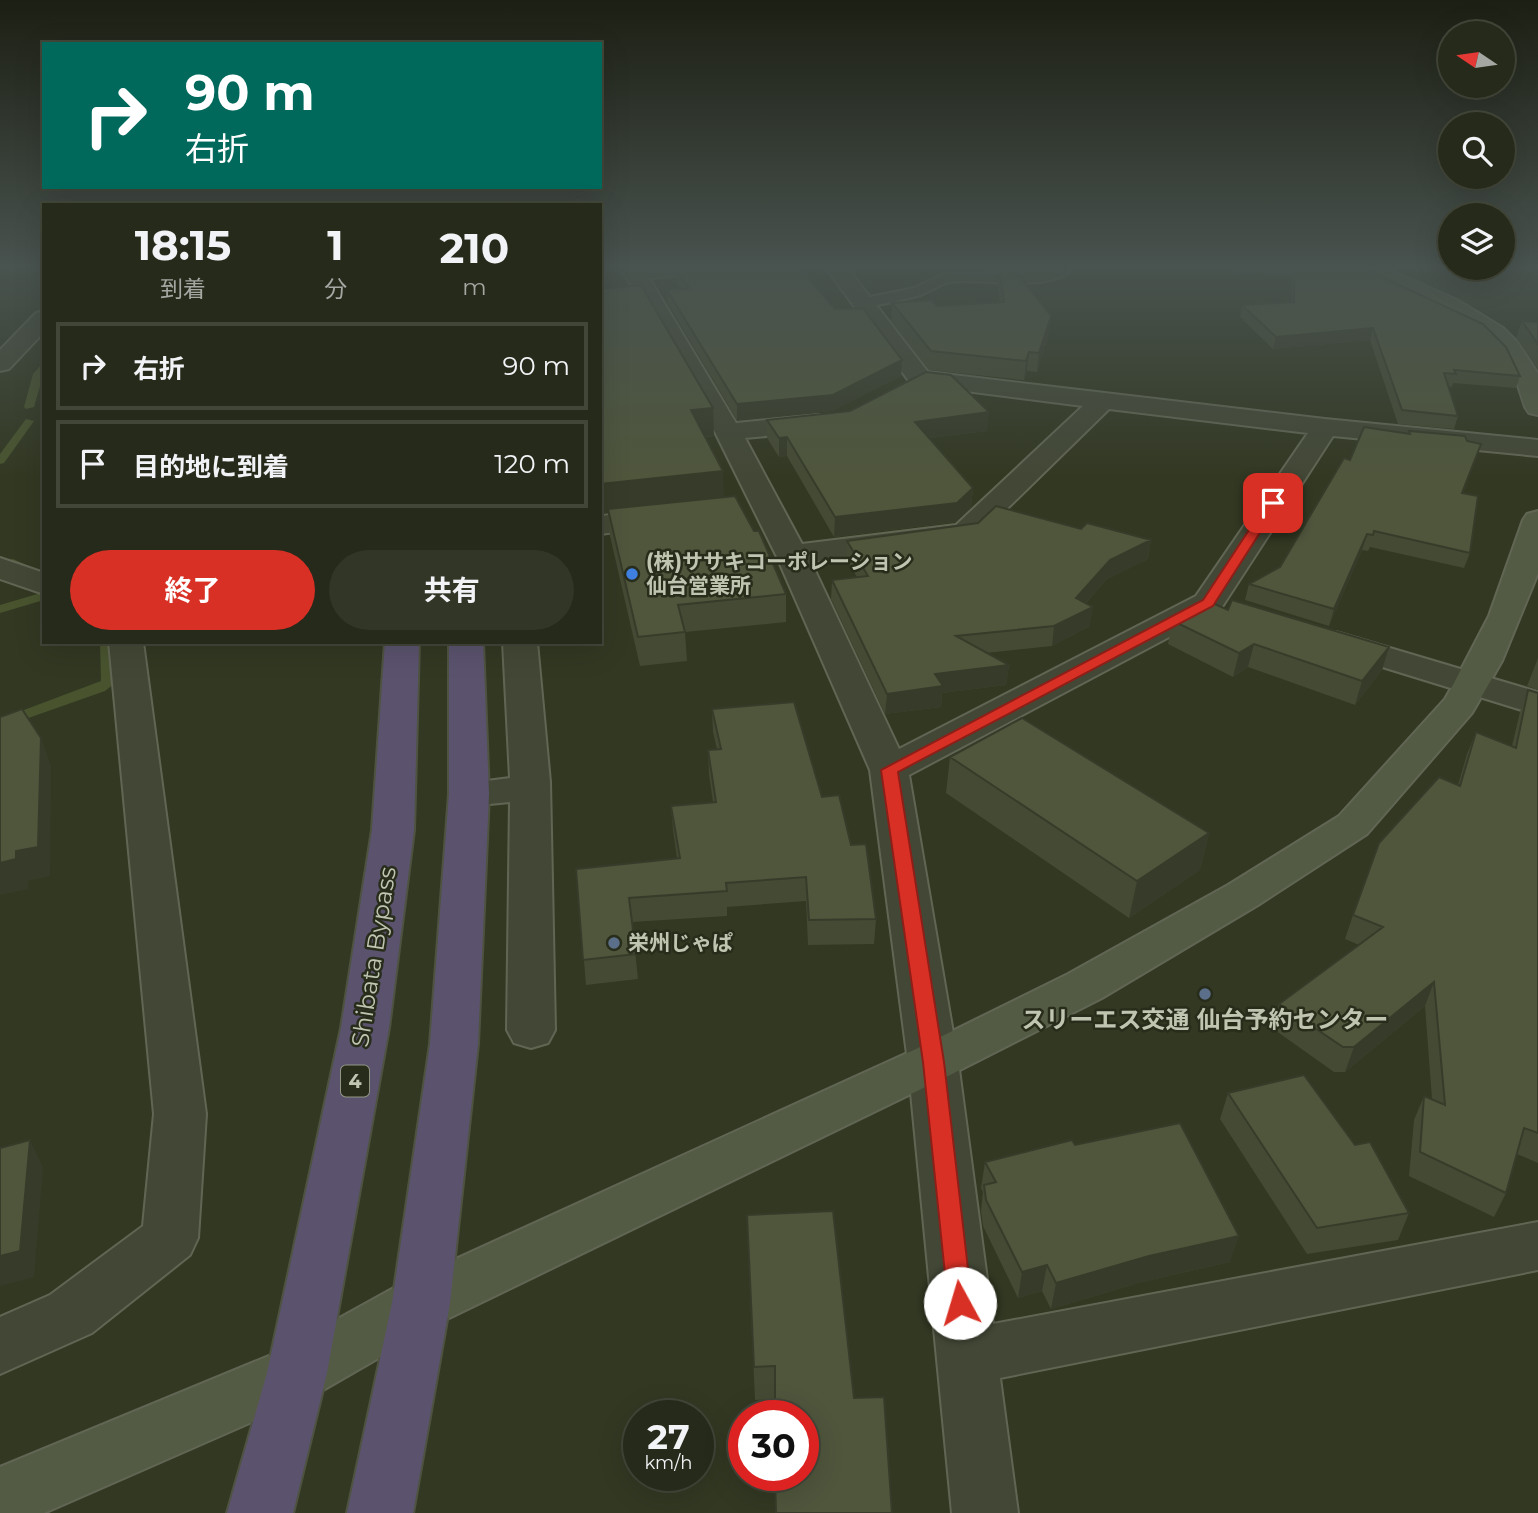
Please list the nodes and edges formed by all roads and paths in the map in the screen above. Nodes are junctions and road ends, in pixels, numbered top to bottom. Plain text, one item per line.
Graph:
1 (27, 336) edge
2 (672, 336) edge
3 (879, 336) edge
4 (1498, 336) edge
5 (0, 364) edge
6 (1531, 371) edge
7 (1103, 401) junction
8 (1538, 407) edge
9 (838, 421) edge
10 (1325, 427) junction
11 (728, 432) junction
12 (1538, 448) edge
13 (684, 516) edge
14 (1538, 520) edge
15 (602, 525) edge
16 (792, 555) junction
17 (0, 568) edge
18 (42, 583) edge
19 (1301, 631) edge
20 (126, 644) edge
21 (402, 644) edge
22 (466, 644) edge
23 (520, 644) edge
24 (1473, 683) junction
25 (1538, 704) edge
26 (889, 770) junction
27 (530, 788) junction
28 (469, 794) junction
29 (531, 1030) dead end
30 (933, 1062) junction
31 (1538, 1246) edge
32 (421, 1303) junction
33 (0, 1346) edge
34 (966, 1357) junction
35 (297, 1373) junction
36 (0, 1499) edge
37 (260, 1513) edge
38 (380, 1513) edge
39 (985, 1513) edge

1 - 5 street
2 - 11 street
3 - 7 street
4 - 6 street
6 - 8 street
7 - 10 street
7 - 16 street
9 - 11 street
10 - 12 street
10 - 26 street
11 - 16 street
13 - 15 street
14 - 24 street
16 - 26 street
17 - 18 street
19 - 24 street
20 - 33 street
21 - 35 highway, Shibata Bypass / 4
22 - 28 highway
23 - 27 street
24 - 25 street
24 - 30 street
26 - 30 street
27 - 28 street
27 - 29 street
28 - 32 highway
30 - 32 street
30 - 34 street
31 - 34 street
32 - 35 street
32 - 38 highway
34 - 39 street
35 - 36 street
35 - 37 highway, Shibata Bypass / 4

